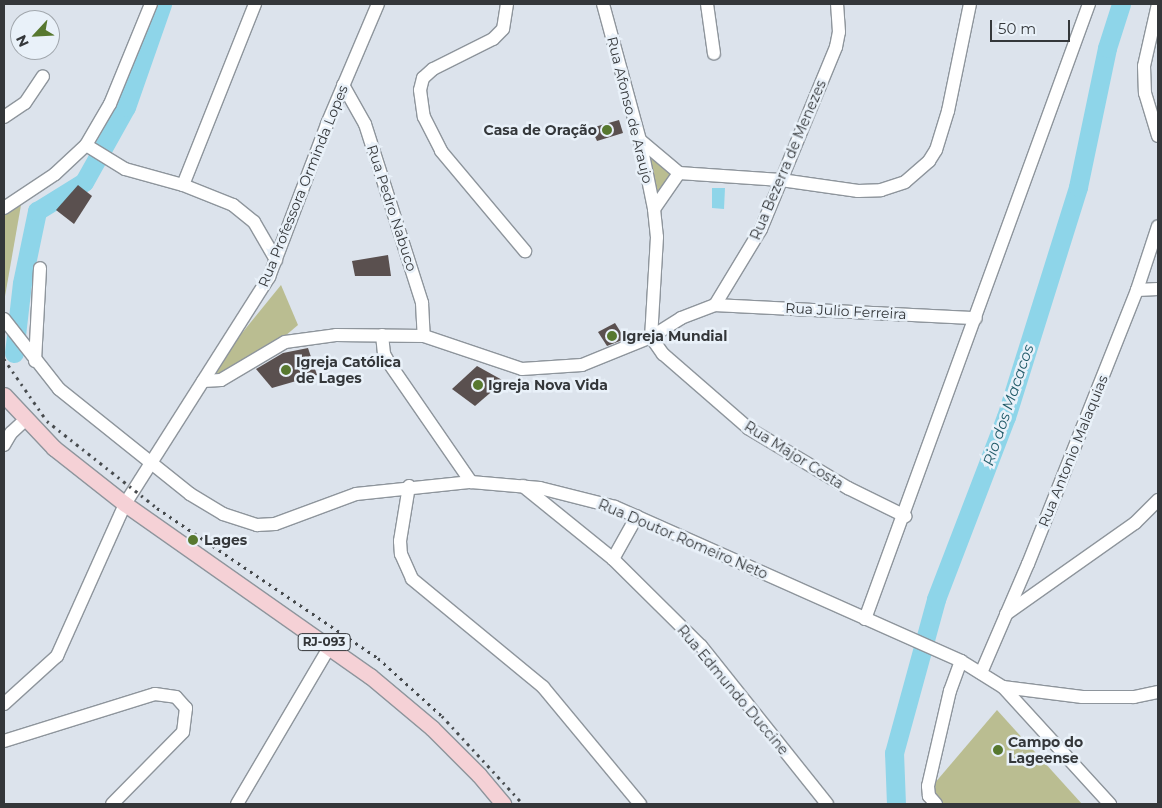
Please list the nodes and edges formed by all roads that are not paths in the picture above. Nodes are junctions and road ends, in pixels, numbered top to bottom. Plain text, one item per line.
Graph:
1 (151, 4) edge
2 (255, 4) edge
3 (378, 4) edge
4 (507, 4) edge
5 (603, 4) edge
6 (707, 4) edge
7 (837, 4) edge
8 (970, 4) edge
9 (1089, 4) edge
10 (1158, 4) edge
11 (714, 54) dead end
12 (43, 76) dead end
13 (344, 85) junction
14 (4, 117) edge
15 (1158, 136) edge
16 (640, 140) junction
17 (89, 148) junction
18 (679, 173) junction
19 (782, 180) junction
20 (183, 185) junction
21 (4, 208) edge
22 (654, 209) junction
23 (1158, 226) edge
24 (525, 251) dead end
25 (276, 260) junction
26 (40, 268) dead end
27 (1158, 289) edge
28 (1137, 290) junction
29 (715, 305) junction
30 (976, 318) junction
31 (7, 324) edge
32 (382, 335) junction
33 (424, 336) junction
34 (651, 337) junction
35 (35, 362) junction
36 (203, 381) junction
37 (4, 395) edge
38 (25, 420) junction
39 (4, 445) edge
40 (152, 462) junction
41 (471, 482) junction
42 (521, 484) junction
43 (409, 486) junction
44 (1158, 500) edge
45 (124, 504) junction
46 (637, 516) junction
47 (905, 516) junction
48 (614, 559) junction
49 (1006, 614) junction
50 (865, 619) junction
51 (330, 646) junction
52 (961, 661) junction
53 (981, 673) junction
54 (1003, 687) junction
55 (1158, 692) edge
56 (4, 704) edge
57 (4, 741) edge
58 (112, 804) edge
59 (236, 804) edge
60 (502, 804) edge
61 (640, 804) edge
62 (827, 804) edge
63 (936, 804) edge
64 (1110, 804) edge

1 - 17 street
2 - 20 street
3 - 13 street, Rua Professora Orminda Lopes
4 - 24 street
5 - 16 street, Rua Afonso de Araujo
6 - 11 street
7 - 19 street, Rua Bezerra de Menezes
8 - 19 street
9 - 30 street
10 - 15 street
12 - 14 street
13 - 25 street, Rua Professora Orminda Lopes
13 - 33 street, Rua Pedro Nabuco
16 - 18 street
16 - 22 street, Rua Afonso de Araujo
17 - 20 street
17 - 21 street
18 - 19 street
18 - 22 street
19 - 29 street, Rua Bezerra de Menezes
20 - 25 street
22 - 34 street, Rua Afonso de Araujo
23 - 28 street, Rua Antonio Malaquias
25 - 36 street, Rua Professora Orminda Lopes
26 - 35 street
27 - 28 street
28 - 49 street, Rua Antonio Malaquias
29 - 30 street, Rua Julio Ferreira
29 - 34 street
30 - 47 street
31 - 35 street, Rua Doutor Romeiro Neto
32 - 33 street
32 - 36 street
32 - 41 street
33 - 34 street
34 - 47 street, Rua Major Costa
35 - 40 street, Rua Doutor Romeiro Neto
36 - 40 street, Rua Professora Orminda Lopes
37 - 38 main road, RJ-093
38 - 39 street
38 - 45 main road, RJ-093
40 - 43 street, Rua Doutor Romeiro Neto
40 - 45 street
41 - 42 street, Rua Doutor Romeiro Neto
41 - 43 street, Rua Doutor Romeiro Neto
42 - 46 street, Rua Doutor Romeiro Neto
42 - 48 street, Rua Edmundo Duccine
43 - 61 street
44 - 49 street
45 - 51 main road, RJ-093
45 - 56 street
46 - 48 street
46 - 50 street, Rua Doutor Romeiro Neto
47 - 50 street
48 - 62 street, Rua Edmundo Duccine
49 - 53 street, Rua Antonio Malaquias
50 - 52 street, Rua Doutor Romeiro Neto
51 - 59 street
51 - 60 main road, RJ-093
52 - 53 street, Rua Doutor Romeiro Neto
52 - 63 street
53 - 54 street, Rua Doutor Romeiro Neto
54 - 55 street
54 - 64 street
57 - 58 street

